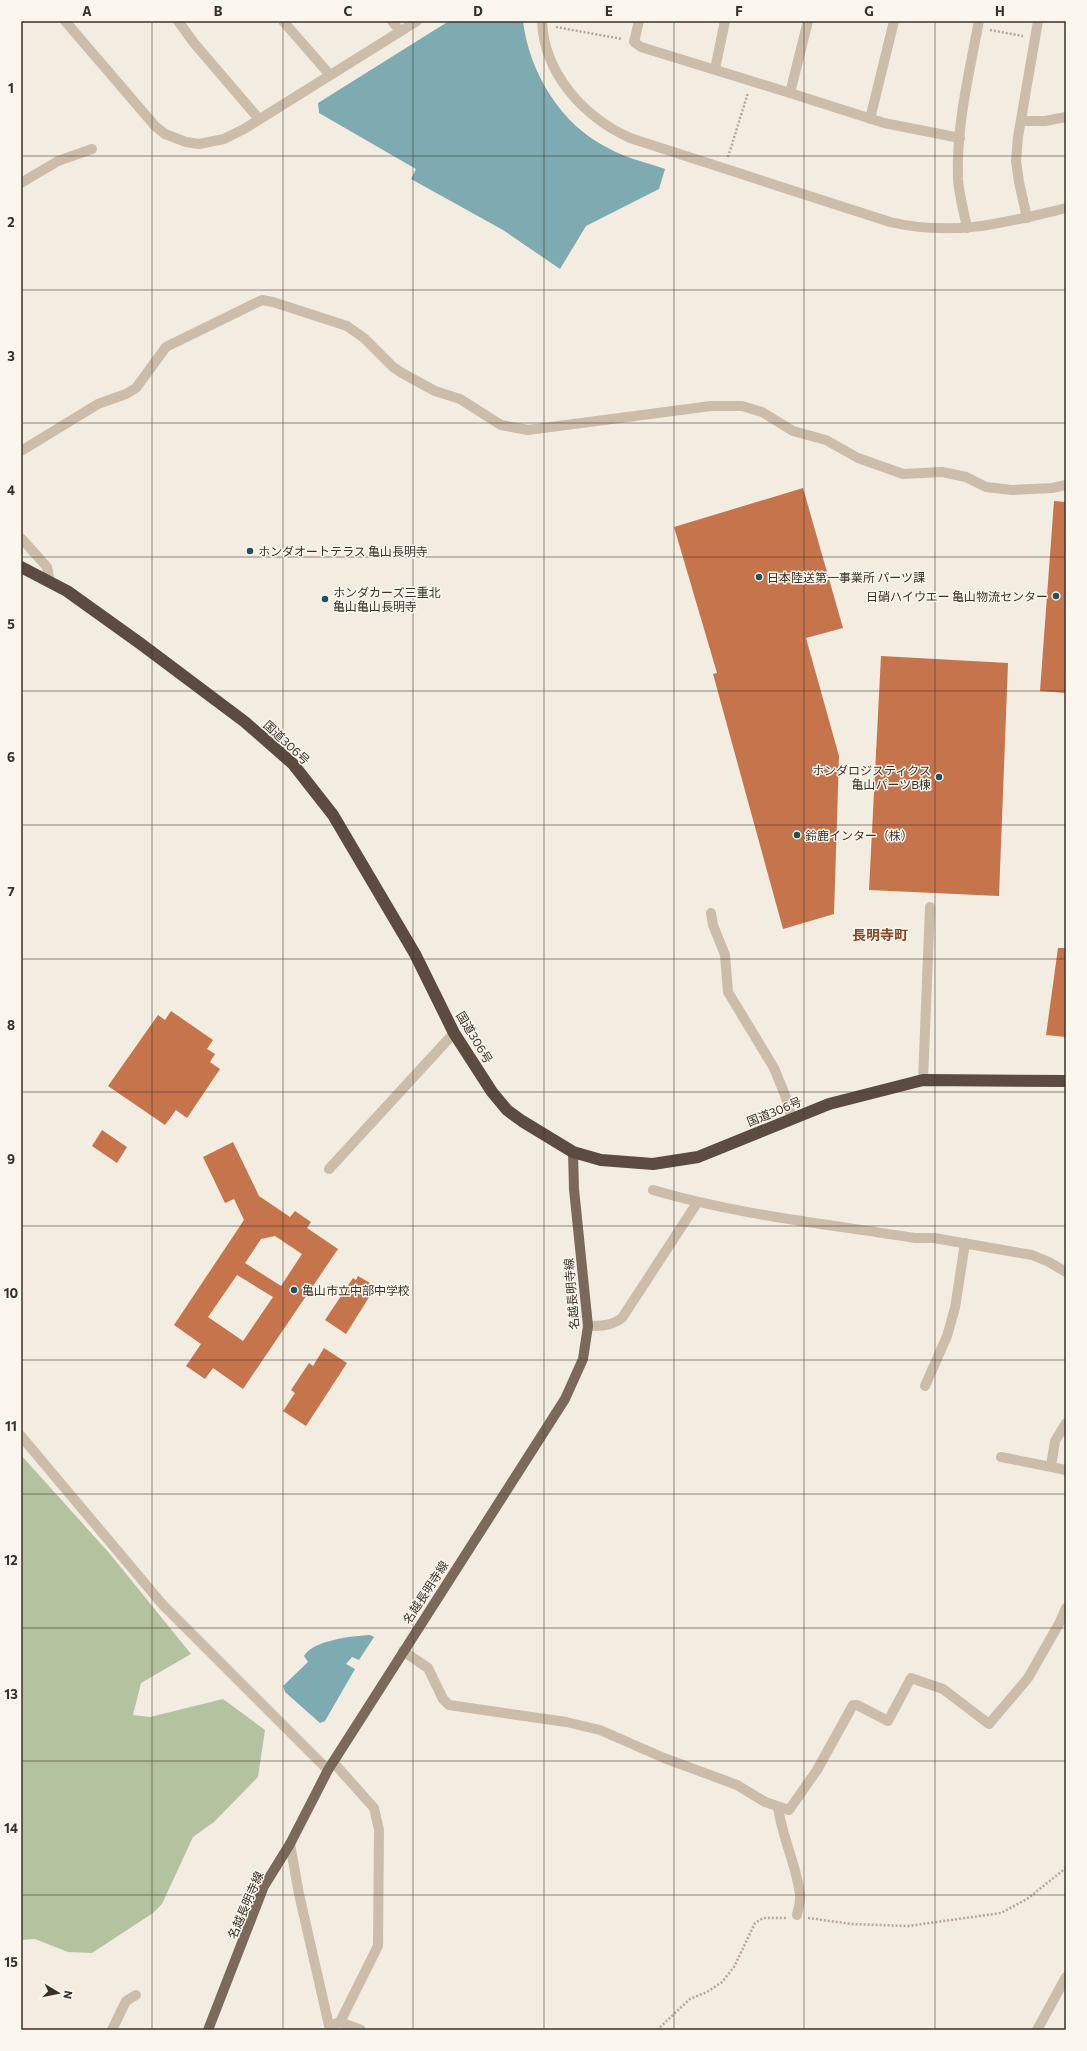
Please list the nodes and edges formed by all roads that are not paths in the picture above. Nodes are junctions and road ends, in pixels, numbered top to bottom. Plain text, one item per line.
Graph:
1 (64, 21) edge
2 (178, 21) edge
3 (284, 21) edge
4 (392, 21) edge
5 (417, 21) edge
6 (639, 21) edge
7 (725, 21) edge
8 (808, 21) edge
9 (894, 21) edge
10 (979, 21) edge
11 (1038, 21) edge
12 (542, 23) edge
13 (400, 31) junction
14 (715, 70) junction
15 (330, 75) junction
16 (790, 93) junction
17 (1066, 117) edge
18 (870, 118) junction
19 (259, 119) junction
20 (1021, 121) junction
21 (960, 138) junction
22 (92, 149) dead end
23 (21, 183) edge
24 (1066, 208) edge
25 (1027, 218) junction
26 (967, 228) junction
27 (21, 451) edge
28 (1066, 485) edge
29 (21, 538) edge
30 (21, 567) edge
31 (50, 582) junction
32 (930, 907) dead end
33 (711, 913) dead end
34 (454, 1033) junction
35 (923, 1080) junction
36 (1066, 1081) edge
37 (792, 1119) junction
38 (573, 1152) junction
39 (329, 1169) dead end
40 (653, 1190) dead end
41 (697, 1203) junction
42 (965, 1243) junction
43 (1066, 1272) edge
44 (588, 1326) junction
45 (925, 1386) dead end
46 (1066, 1423) edge
47 (21, 1436) edge
48 (1001, 1457) dead end
49 (1050, 1466) junction
50 (1066, 1470) edge
51 (1066, 1608) edge
52 (403, 1651) junction
53 (331, 1766) junction
54 (778, 1807) junction
55 (290, 1844) junction
56 (797, 1916) road end
57 (1066, 1977) edge
58 (136, 1994) dead end
59 (340, 2022) junction
60 (329, 2028) edge
61 (112, 2030) edge
62 (208, 2030) edge
63 (360, 2030) edge
64 (1037, 2030) edge

1 - 19 street
2 - 19 street
3 - 15 street
4 - 13 street
5 - 13 street
6 - 14 street
7 - 14 street
8 - 16 street
9 - 18 street
10 - 21 street
11 - 20 street
12 - 26 street
13 - 15 street
14 - 16 street
15 - 19 street
16 - 18 street
17 - 20 street
18 - 21 street
20 - 25 street
21 - 26 street
22 - 23 street
24 - 25 street
25 - 26 street
27 - 28 street
29 - 31 street
30 - 31 highway, 国道306号
31 - 34 highway, 国道306号
32 - 35 street
33 - 37 street
34 - 38 highway, 国道306号
34 - 39 street
35 - 36 highway, 国道306号
35 - 37 highway, 国道306号
37 - 38 highway, 国道306号
38 - 44 main road, 名越長明寺線
40 - 41 street
41 - 42 street
41 - 44 street
42 - 43 street
42 - 45 street
44 - 52 main road, 名越長明寺線
46 - 49 street
47 - 53 street
48 - 49 street
49 - 50 street
51 - 54 street
52 - 53 main road, 名越長明寺線
52 - 54 street
53 - 55 main road, 名越長明寺線
53 - 59 street
54 - 56 street
55 - 60 street
55 - 62 main road, 名越長明寺線
57 - 64 street
58 - 61 street
59 - 60 street
59 - 63 street

